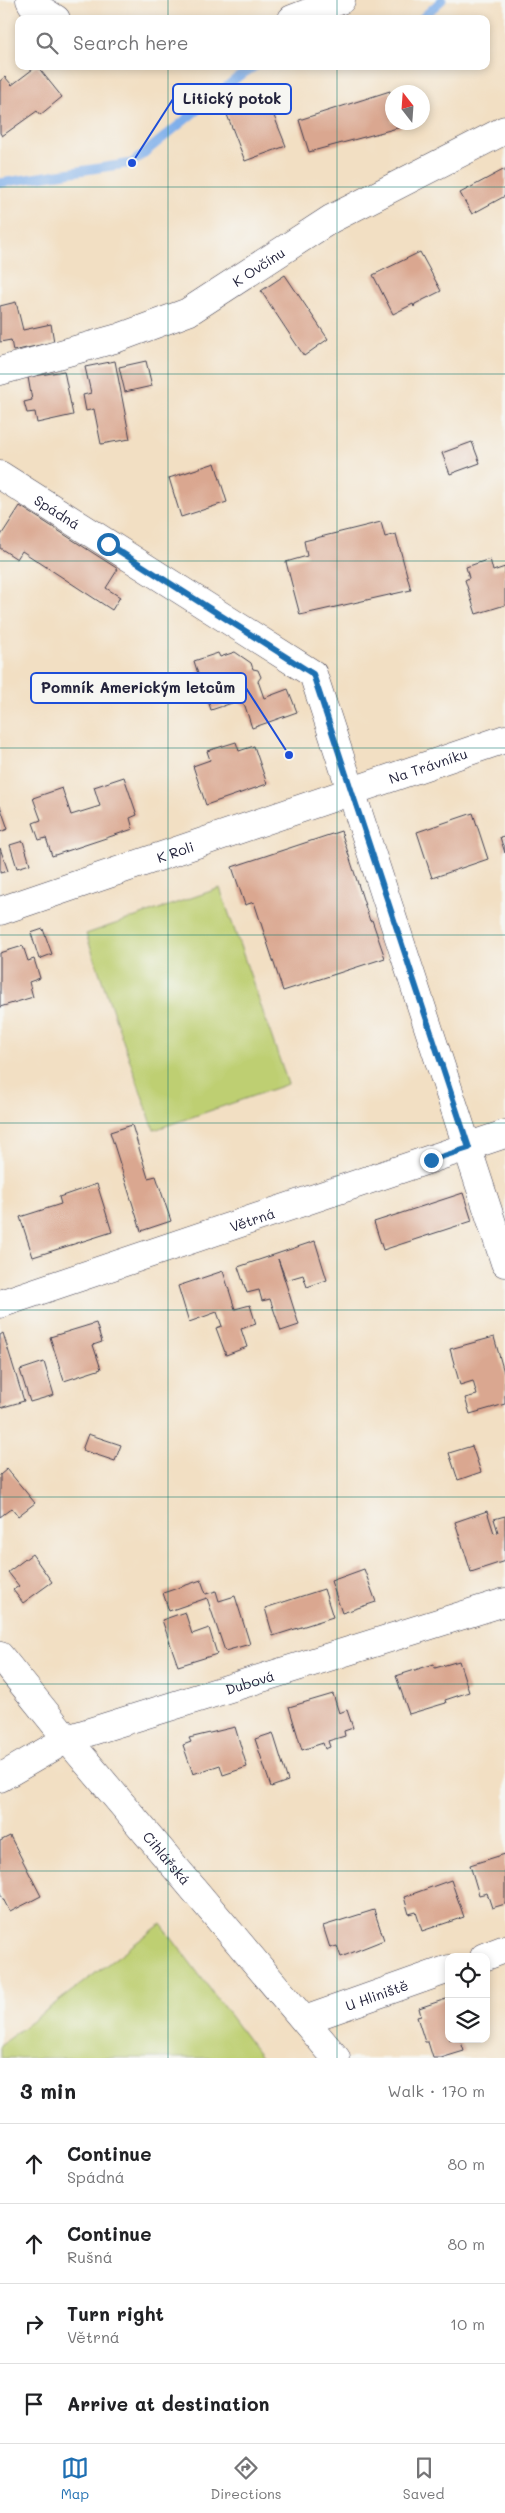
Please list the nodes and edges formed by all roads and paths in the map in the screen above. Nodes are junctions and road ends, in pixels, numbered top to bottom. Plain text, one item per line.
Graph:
1 (30, 0) edge
2 (341, 0) edge
3 (50, 15) edge
4 (302, 15) edge
5 (505, 130) edge
6 (0, 371) edge
7 (0, 475) edge
8 (505, 739) edge
9 (351, 792) junction
10 (0, 911) edge
11 (505, 1134) edge
12 (469, 1148) junction
13 (505, 1263) edge
14 (0, 1304) edge
15 (505, 1602) edge
16 (0, 1656) edge
17 (67, 1739) junction
18 (0, 1778) edge
19 (505, 1949) edge
20 (490, 1955) edge
21 (445, 1970) edge
22 (305, 2020) junction
23 (336, 2058) edge

1 - 3 street
2 - 4 street
5 - 6 street, K Ovčínu
7 - 9 street, Spádná
8 - 9 street, Na Trávníku
9 - 10 street, K Roli
9 - 12 street, Spádná
11 - 12 street, Větrná
12 - 13 street, Spádná
12 - 14 street, Větrná
15 - 17 street, Dubová
16 - 17 street, Cihlářská
17 - 18 street, Dubová
17 - 22 street, Cihlářská
19 - 20 street
21 - 22 street, U Hliniště
22 - 23 street, Cihlářská

